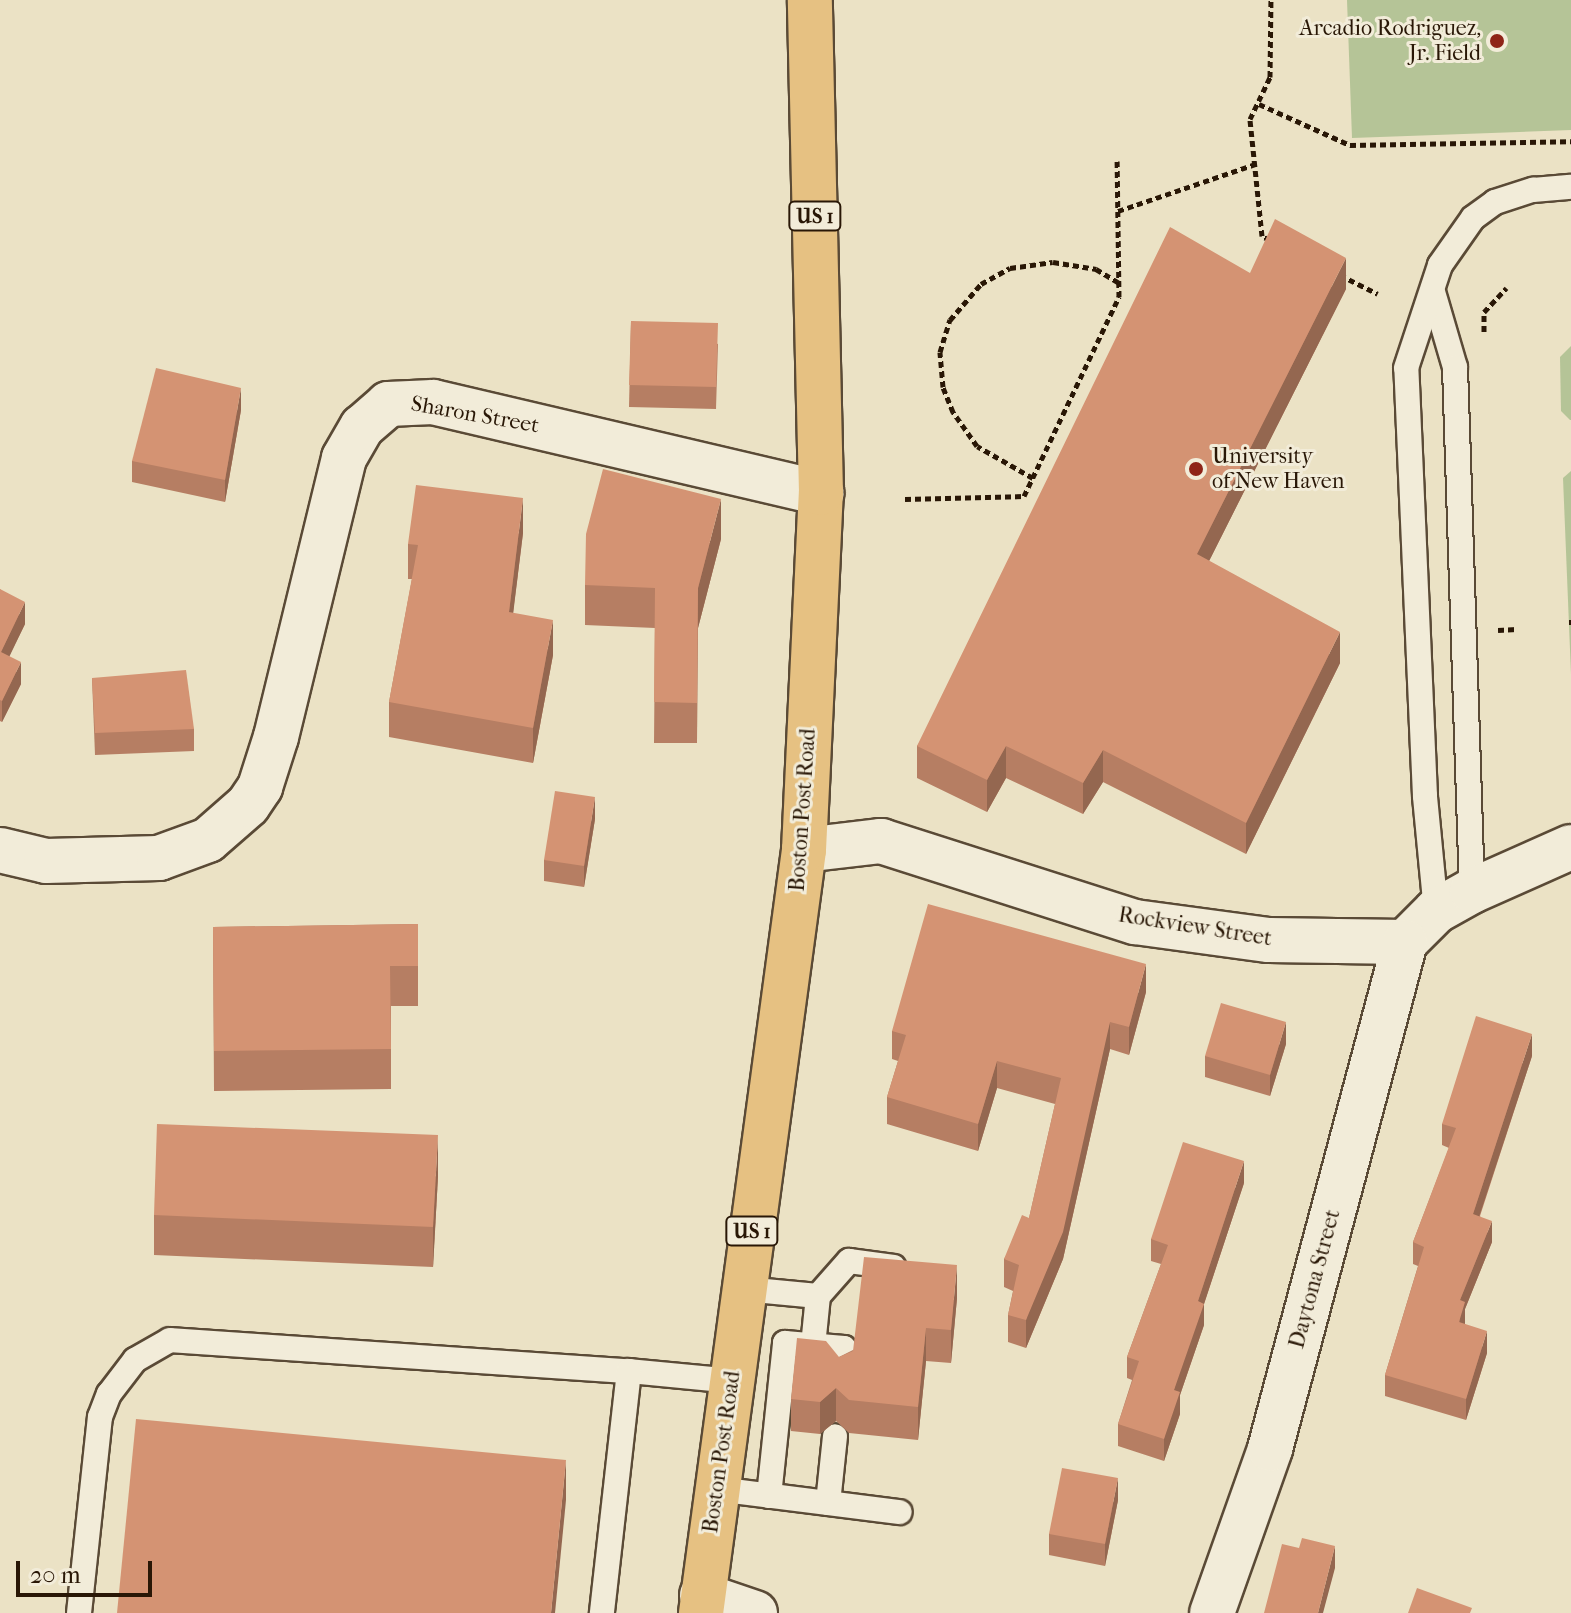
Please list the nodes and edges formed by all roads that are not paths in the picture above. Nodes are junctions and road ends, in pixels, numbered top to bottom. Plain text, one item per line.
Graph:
1 (810, 0) edge
2 (1571, 187) edge
3 (1433, 292) junction
4 (821, 493) junction
5 (1571, 847) edge
6 (0, 850) edge
7 (804, 850) junction
8 (1454, 901) junction
9 (1405, 942) junction
10 (922, 1271) edge
11 (744, 1289) junction
12 (818, 1296) junction
13 (813, 1346) junction
14 (629, 1371) junction
15 (841, 1375) edge
16 (732, 1381) junction
17 (835, 1436) dead end
18 (717, 1489) junction
19 (769, 1496) junction
20 (828, 1503) junction
21 (900, 1512) dead end
22 (702, 1604) edge
23 (79, 1613) edge
24 (602, 1613) edge
25 (755, 1613) edge
26 (1212, 1613) edge

1 - 4 main road, Boston Post Road / US 1
2 - 3 lane
3 - 8 lane
3 - 8 lane
4 - 6 street, Sharon Street
4 - 7 main road, Boston Post Road / US 1
5 - 8 street
7 - 9 street, Rockview Street
7 - 11 main road, Boston Post Road / US 1
8 - 9 street
9 - 26 street, Daytona Street
10 - 12 lane
11 - 12 lane
11 - 16 main road, Boston Post Road / US 1
12 - 13 lane
13 - 15 lane
13 - 19 lane
14 - 16 lane
14 - 23 lane
14 - 24 lane
16 - 18 main road, Boston Post Road / US 1
17 - 20 lane
18 - 19 lane
18 - 22 main road, Boston Post Road / US 1
19 - 20 lane
20 - 21 lane
22 - 25 street

